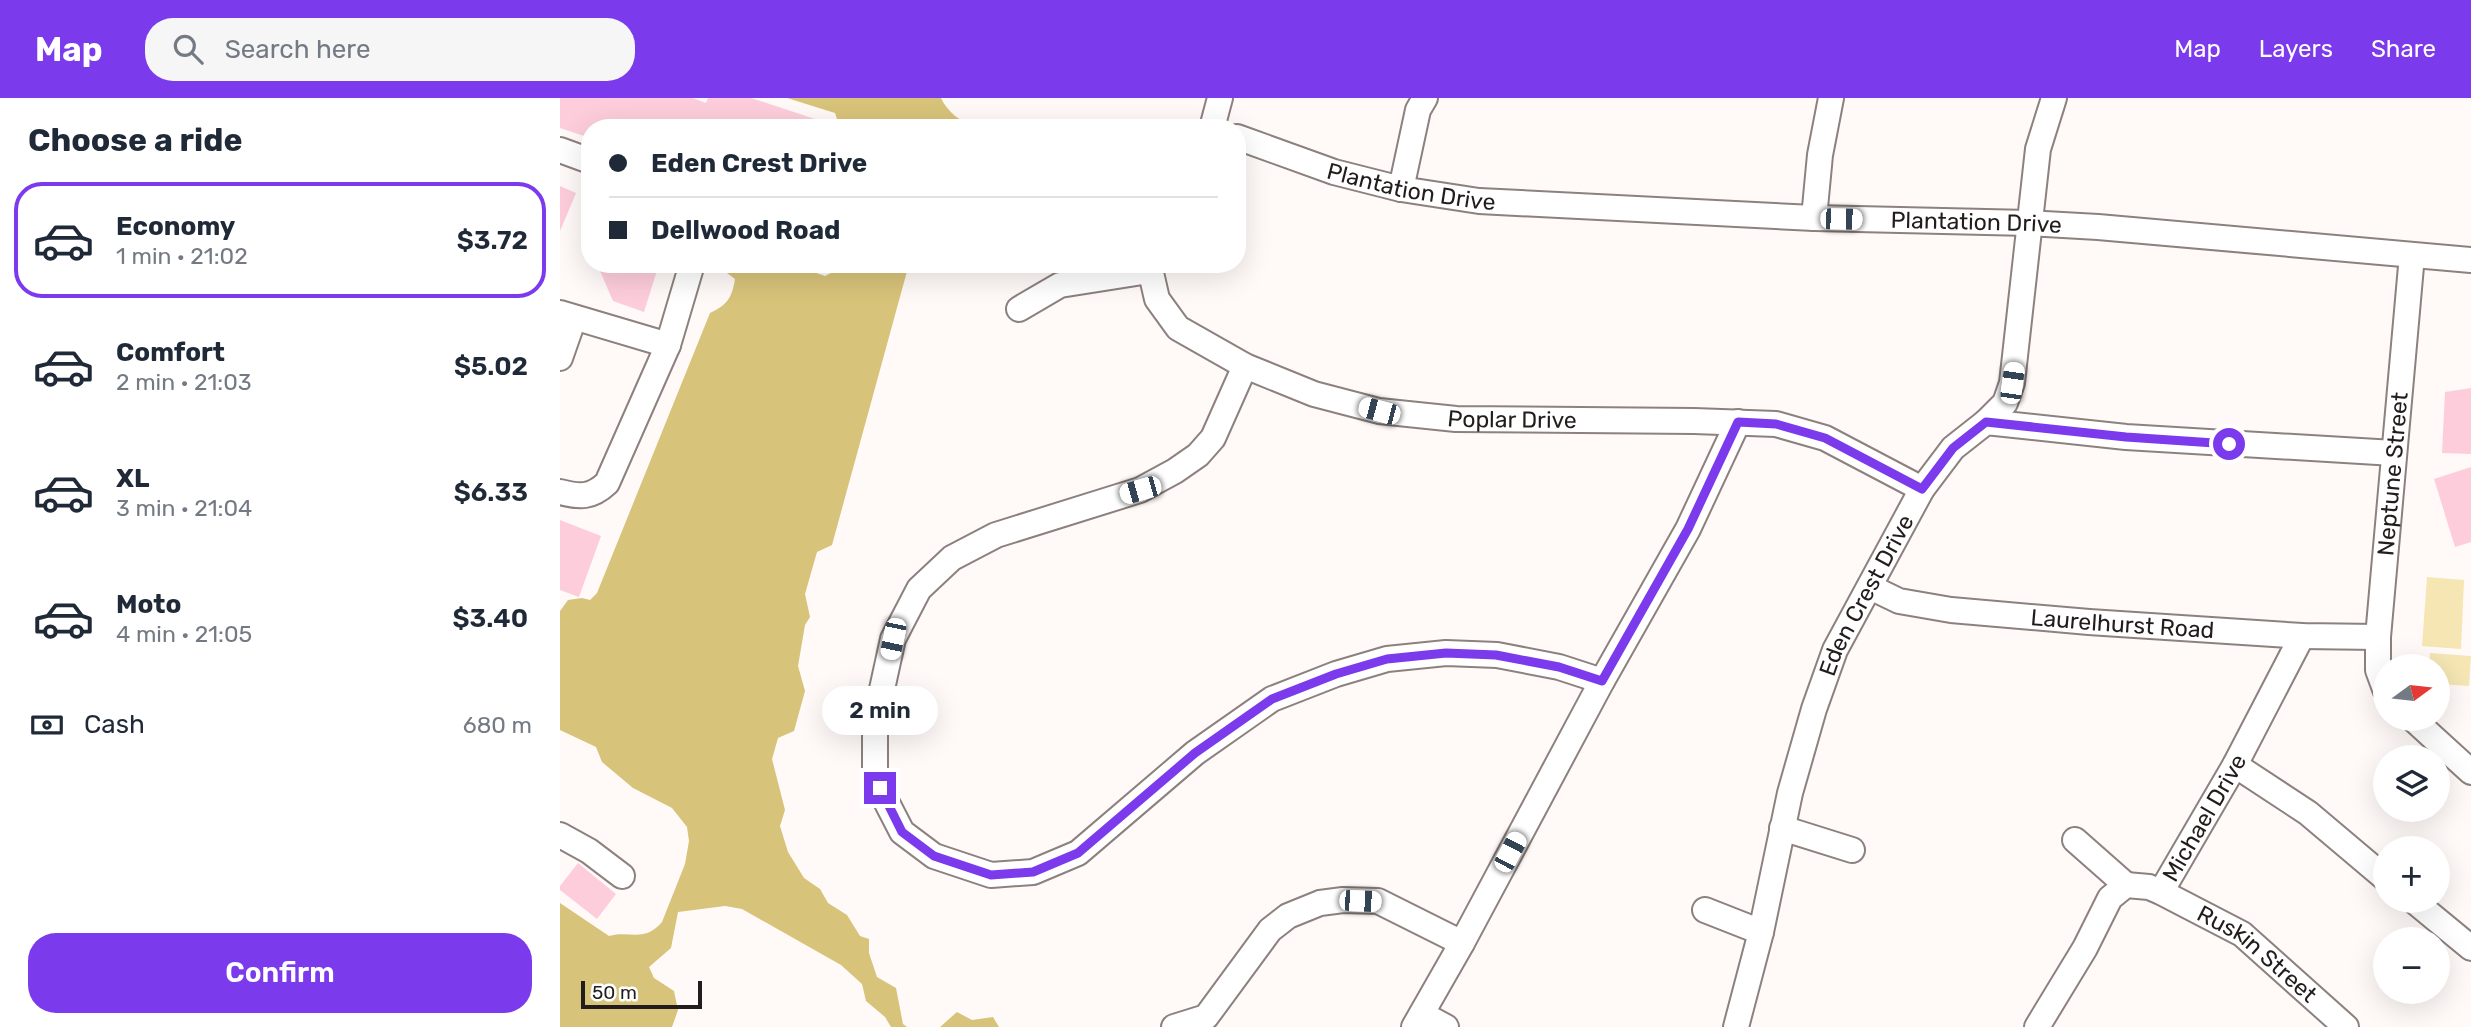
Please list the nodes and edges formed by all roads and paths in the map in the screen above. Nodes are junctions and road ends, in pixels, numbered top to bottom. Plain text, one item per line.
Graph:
1 (1220, 98) edge
2 (1425, 98) edge
3 (1831, 98) edge
4 (2054, 98) edge
5 (1215, 119) edge
6 (1246, 140) edge
7 (560, 150) edge
8 (581, 158) edge
9 (1401, 189) junction
10 (1814, 218) junction
11 (2029, 223) junction
12 (2412, 256) junction
13 (2471, 260) edge
14 (689, 273) edge
15 (1119, 273) edge
16 (1150, 273) edge
17 (1019, 309) dead end
18 (567, 315) edge
19 (668, 345) junction
20 (560, 358) edge
21 (1245, 366) junction
22 (1738, 422) junction
23 (1986, 422) junction
24 (2394, 453) junction
25 (1922, 489) junction
26 (560, 492) edge
27 (1870, 587) junction
28 (2302, 636) junction
29 (2378, 637) junction
30 (2378, 654) edge
31 (1602, 681) junction
32 (2427, 732) edge
33 (2235, 765) junction
34 (2471, 772) edge
35 (1782, 828) junction
36 (560, 835) edge
37 (2075, 841) dead end
38 (1852, 850) dead end
39 (2373, 868) edge
40 (622, 876) dead end
41 (2126, 885) junction
42 (2161, 892) junction
43 (1705, 910) dead end
44 (2429, 913) edge
45 (1761, 932) junction
46 (1462, 943) junction
47 (2471, 948) edge
48 (1418, 1021) edge
49 (1174, 1027) edge
50 (1446, 1027) edge
51 (1736, 1027) edge
52 (2037, 1027) edge
53 (2346, 1027) edge

1 - 5 street
2 - 9 street
3 - 10 street
4 - 11 street, Eden Crest Drive
6 - 9 street, Plantation Drive
7 - 8 street
9 - 10 street, Plantation Drive
10 - 11 street, Plantation Drive
11 - 12 street, Plantation Drive
11 - 23 street, Eden Crest Drive
12 - 13 street, Plantation Drive
12 - 24 street, Neptune Street
14 - 19 street
15 - 17 street
16 - 21 street, Poplar Drive
18 - 19 street
18 - 20 street
19 - 26 street
21 - 22 street, Poplar Drive
21 - 31 street
22 - 25 street, Poplar Drive
22 - 31 street
23 - 24 street
23 - 25 street, Eden Crest Drive
24 - 29 street, Neptune Street
25 - 27 street, Eden Crest Drive
27 - 28 street, Laurelhurst Road
27 - 35 street, Eden Crest Drive
28 - 29 street, Laurelhurst Road
28 - 33 street, Michael Drive
29 - 30 street, Neptune Street
31 - 46 street
32 - 34 street
33 - 39 street
33 - 42 street, Michael Drive
35 - 38 street
35 - 45 street, Eden Crest Drive
36 - 40 street
37 - 41 street
41 - 42 street, Michael Drive
41 - 52 street, Michael Drive
42 - 53 street, Ruskin Street
43 - 45 street
44 - 47 street
45 - 51 street, Eden Crest Drive
46 - 48 street
46 - 49 street
48 - 50 street

